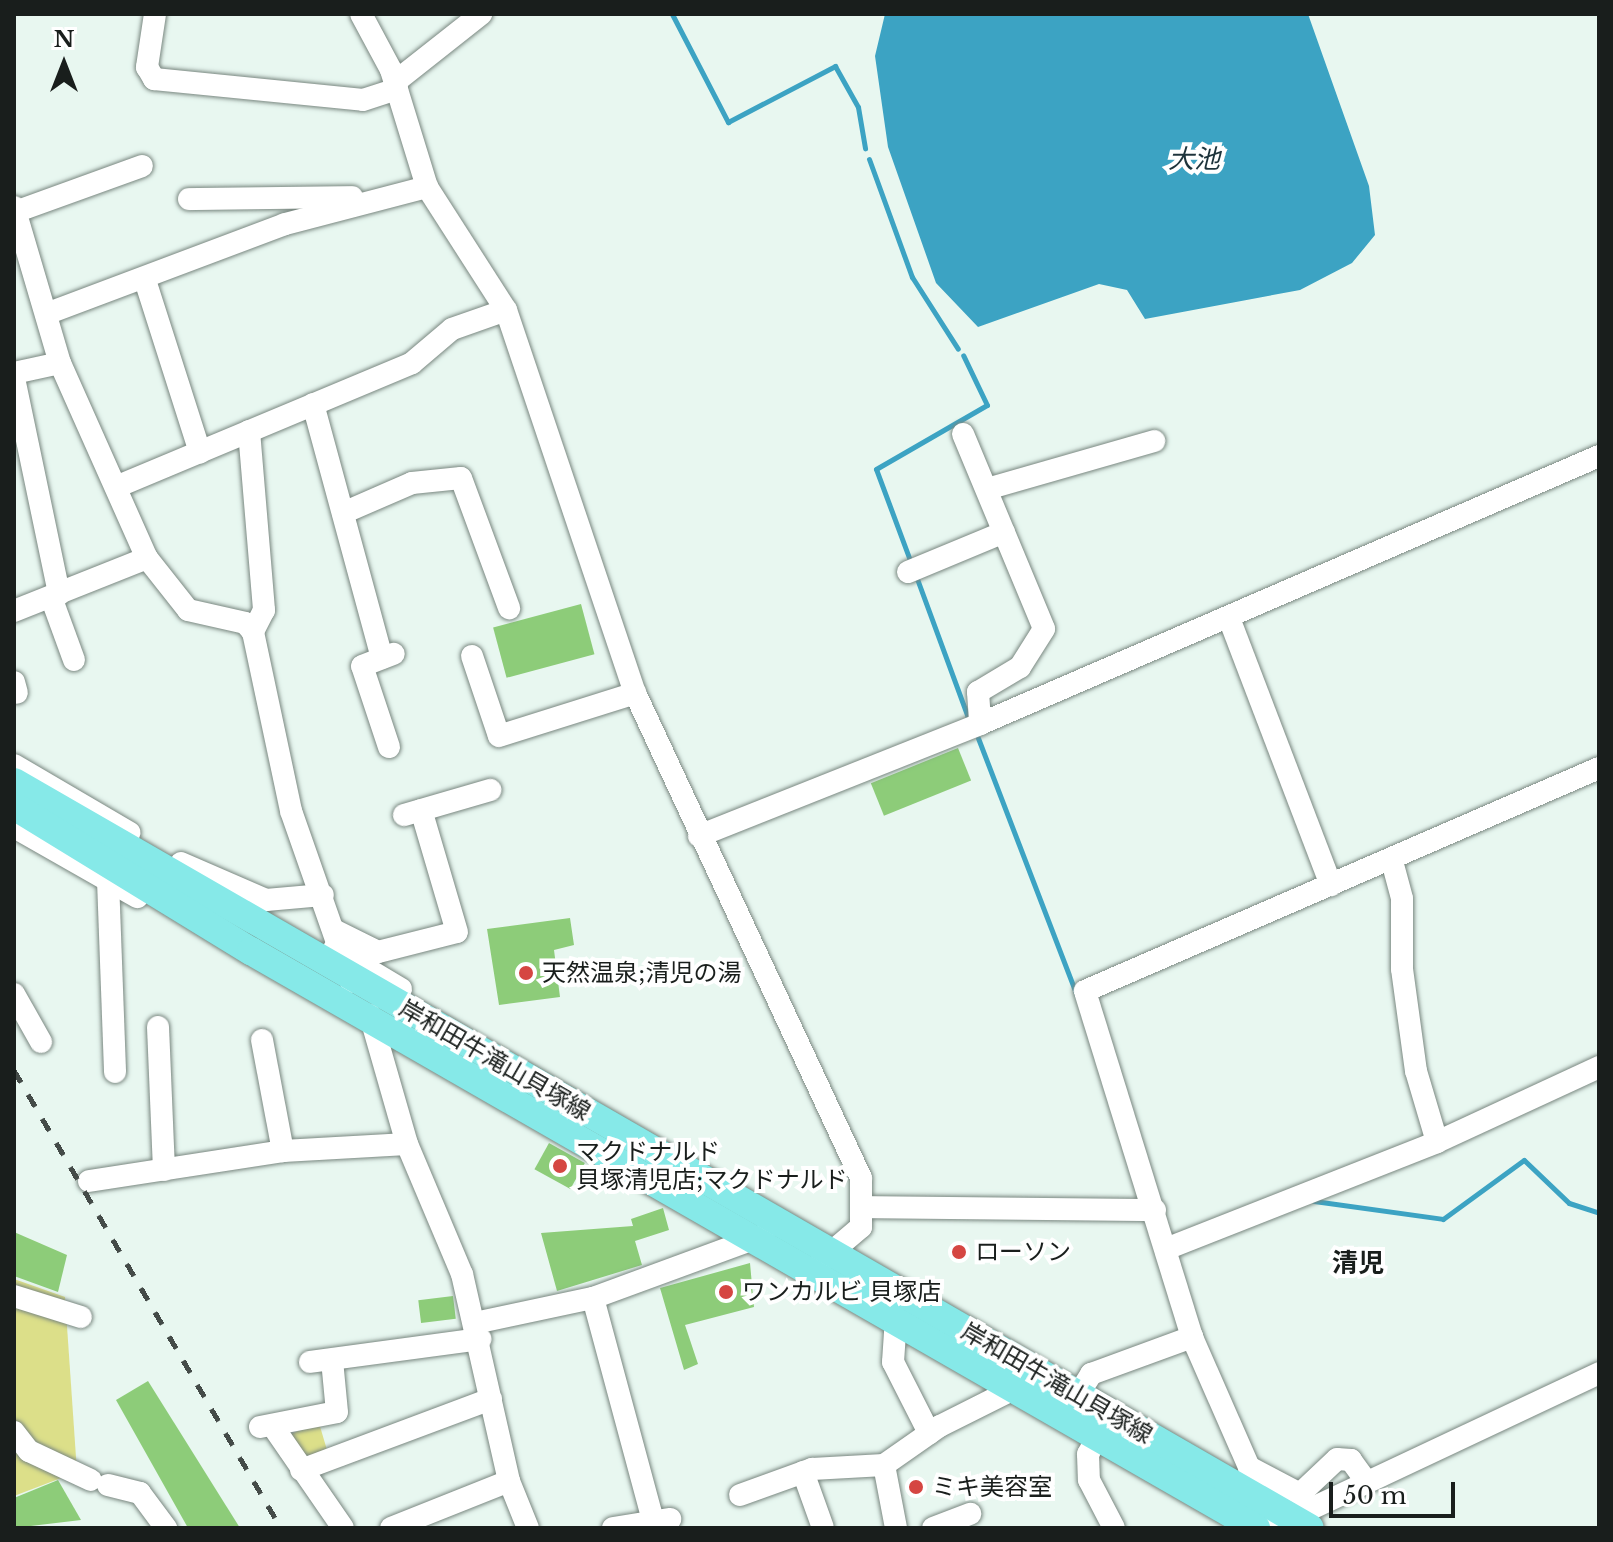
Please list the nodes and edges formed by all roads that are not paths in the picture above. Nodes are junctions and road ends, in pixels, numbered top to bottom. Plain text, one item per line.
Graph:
1 (155, 14) edge
2 (361, 14) edge
3 (481, 14) edge
4 (396, 86) junction
5 (142, 166) dead end
6 (427, 187) junction
7 (365, 198) junction
8 (189, 199) dead end
9 (15, 210) edge
10 (22, 263) edge
11 (145, 280) junction
12 (506, 310) junction
13 (46, 314) junction
14 (60, 363) junction
15 (14, 376) edge
16 (313, 404) junction
17 (249, 431) junction
18 (963, 434) dead end
19 (1154, 441) dead end
20 (200, 452) junction
21 (1599, 456) edge
22 (116, 487) junction
23 (987, 489) junction
24 (343, 513) junction
25 (1004, 532) junction
26 (147, 558) junction
27 (913, 570) dead end
28 (55, 595) junction
29 (509, 608) dead end
30 (14, 611) edge
31 (1229, 618) junction
32 (253, 632) junction
33 (472, 656) dead end
34 (74, 660) dead end
35 (635, 693) junction
36 (980, 724) junction
37 (389, 747) dead end
38 (14, 765) edge
39 (1599, 768) edge
40 (14, 782) edge
41 (490, 790) dead end
42 (14, 806) edge
43 (14, 827) edge
44 (699, 836) junction
45 (1392, 861) junction
46 (181, 863) junction
47 (108, 880) junction
48 (1331, 885) junction
49 (323, 895) junction
50 (334, 930) junction
51 (342, 976) junction
52 (14, 994) edge
53 (373, 1020) junction
54 (158, 1027) dead end
55 (262, 1040) dead end
56 (41, 1042) dead end
57 (1599, 1067) edge
58 (115, 1072) dead end
59 (1437, 1142) junction
60 (407, 1144) junction
61 (283, 1151) junction
62 (164, 1170) junction
63 (89, 1181) dead end
64 (864, 1207) junction
65 (1155, 1210) junction
66 (787, 1227) junction
67 (756, 1238) junction
68 (1166, 1249) junction
69 (821, 1261) junction
70 (14, 1296) edge
71 (593, 1298) junction
72 (81, 1317) dead end
73 (896, 1318) junction
74 (477, 1331) junction
75 (1192, 1337) junction
76 (1599, 1373) edge
77 (1016, 1388) junction
78 (1078, 1395) junction
79 (491, 1399) junction
80 (1103, 1424) junction
81 (14, 1432) edge
82 (929, 1433) junction
83 (884, 1465) junction
84 (301, 1470) junction
85 (803, 1472) junction
86 (509, 1481) junction
87 (1366, 1481) junction
88 (740, 1495) dead end
89 (970, 1514) dead end
90 (1291, 1525) edge
91 (166, 1528) edge
92 (343, 1528) edge
93 (391, 1528) edge
94 (528, 1528) edge
95 (613, 1528) edge
96 (823, 1528) edge
97 (896, 1528) edge
98 (933, 1528) edge
99 (1114, 1528) edge
100 (1256, 1528) edge

1 - 4 street
2 - 4 street
3 - 4 street
4 - 6 street
5 - 9 street
6 - 7 street
6 - 12 street
7 - 8 street
7 - 11 street
9 - 10 street
10 - 13 street
11 - 13 street
11 - 20 street
12 - 16 street
12 - 35 street
13 - 14 street
14 - 15 street
14 - 22 street
15 - 28 street
16 - 17 street
16 - 24 street
17 - 20 street
17 - 32 street
18 - 23 street
19 - 23 street
20 - 22 street
21 - 31 street
22 - 26 street
23 - 25 street
24 - 29 street
24 - 37 street
25 - 27 street
25 - 36 street
26 - 28 street
26 - 32 street
28 - 30 street
28 - 34 street
31 - 36 street
31 - 48 street
32 - 49 street
33 - 35 street
35 - 44 street
36 - 44 street
38 - 46 street
39 - 45 street
40 - 51 main road, 岸和田牛滝山貝塚線
41 - 50 street
42 - 51 main road, 岸和田牛滝山貝塚線
43 - 47 street
44 - 64 street
45 - 48 street
45 - 59 street
46 - 49 street
46 - 51 street
47 - 51 street
47 - 58 street
48 - 65 street
49 - 50 street
50 - 51 street
51 - 53 main road, 岸和田牛滝山貝塚線
51 - 66 main road, 岸和田牛滝山貝塚線
52 - 56 street
53 - 60 street
53 - 67 main road, 岸和田牛滝山貝塚線
54 - 62 street
55 - 61 street
57 - 59 street
59 - 68 street
60 - 61 street
60 - 74 street
61 - 62 street
62 - 63 street
64 - 65 street
64 - 69 street
65 - 68 street
66 - 67 street
66 - 69 main road, 岸和田牛滝山貝塚線
67 - 69 main road, 岸和田牛滝山貝塚線
67 - 71 street
68 - 75 street
69 - 73 main road, 岸和田牛滝山貝塚線
69 - 78 main road, 岸和田牛滝山貝塚線
70 - 72 street
71 - 74 street
71 - 95 street
73 - 77 main road, 岸和田牛滝山貝塚線
73 - 82 street
74 - 79 street
74 - 84 street
75 - 78 street
75 - 87 street
76 - 87 street
77 - 80 main road, 岸和田牛滝山貝塚線
77 - 82 street
78 - 80 main road, 岸和田牛滝山貝塚線
79 - 84 street
79 - 86 street
80 - 90 main road, 岸和田牛滝山貝塚線
80 - 99 street
80 - 100 main road, 岸和田牛滝山貝塚線
81 - 91 street
82 - 83 street
83 - 85 street
83 - 97 street
84 - 92 street
85 - 88 street
85 - 96 street
86 - 93 street
86 - 94 street
87 - 90 street
89 - 98 street

